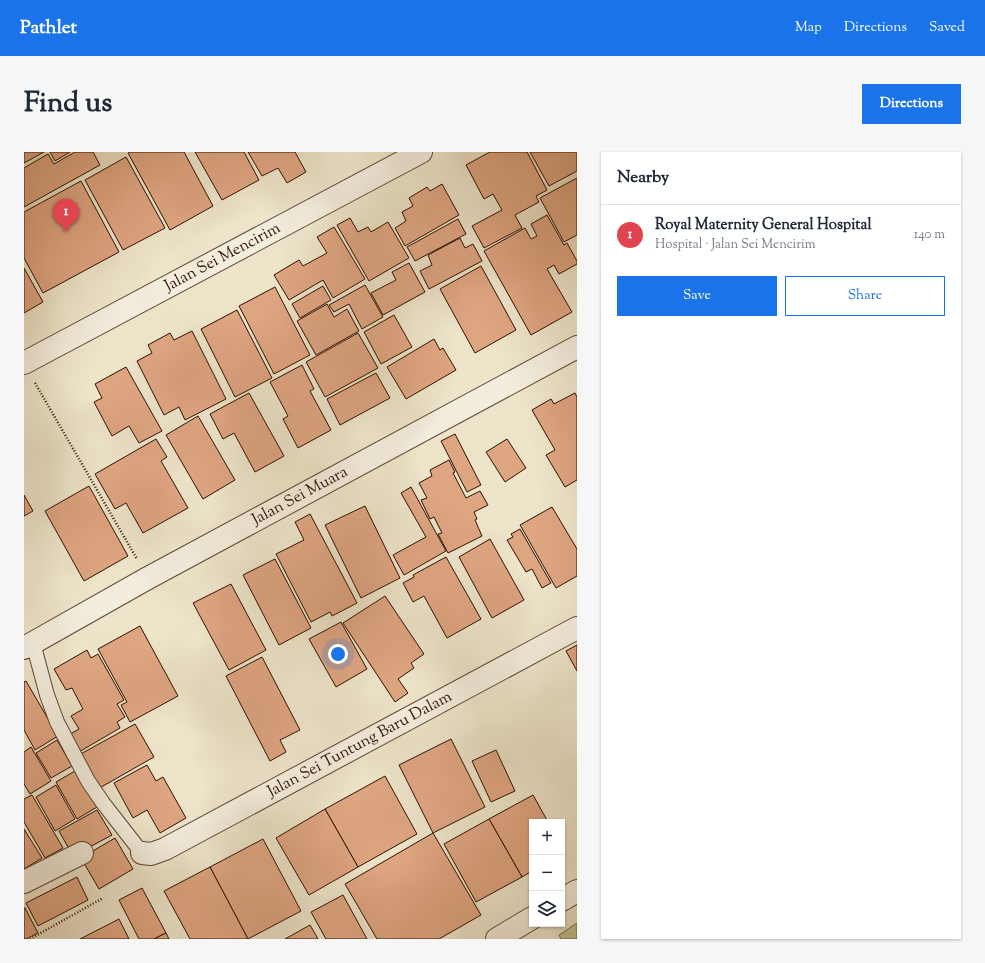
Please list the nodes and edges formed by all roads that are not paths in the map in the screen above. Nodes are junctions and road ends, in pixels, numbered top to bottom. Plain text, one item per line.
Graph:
1 (421, 152) edge
2 (577, 347) edge
3 (28, 371) edge
4 (577, 628) edge
5 (28, 646) edge
6 (82, 853) dead end
7 (142, 853) joint
8 (24, 882) edge
9 (577, 891) edge
10 (565, 898) edge
11 (529, 920) edge
12 (497, 939) edge

1 - 3 street, Jalan Sei Mencirim
2 - 5 street, Jalan Sei Muara
4 - 7 street, Jalan Sei Tuntung Baru Dalam
5 - 7 lane
6 - 8 street
9 - 10 street
11 - 12 street

